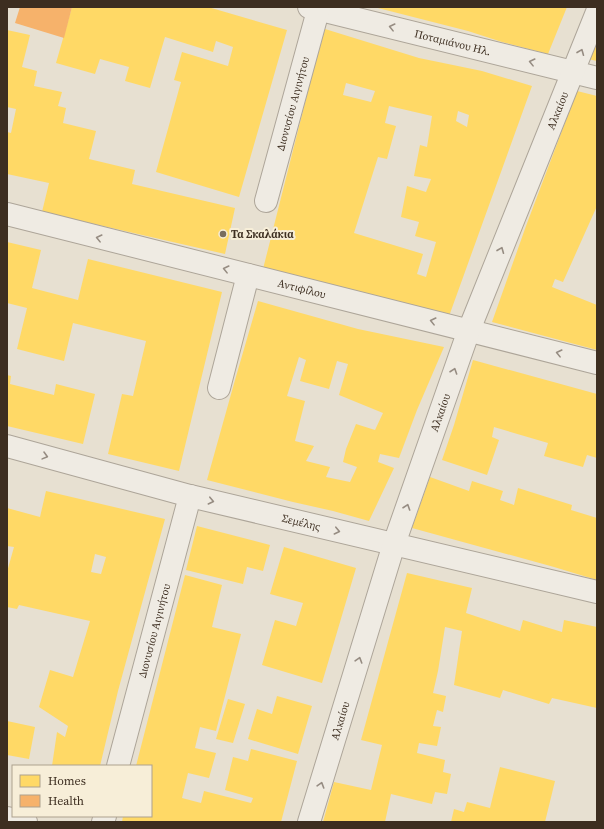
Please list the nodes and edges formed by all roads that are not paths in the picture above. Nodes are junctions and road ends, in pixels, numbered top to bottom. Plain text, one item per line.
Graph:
1 (316, 8) edge
2 (597, 12) edge
3 (573, 72) junction
4 (597, 78) edge
5 (266, 201) dead end
6 (7, 214) edge
7 (248, 275) junction
8 (469, 330) junction
9 (597, 362) edge
10 (219, 388) dead end
11 (7, 446) edge
12 (190, 496) junction
13 (394, 544) junction
14 (597, 592) edge
15 (118, 765) edge
16 (7, 818) edge
17 (26, 822) edge
18 (309, 822) edge

3 -> 1 street, Ποταμιάνου Ηλ.
1 - 5 street, Διονυσίου Αιγινήτου
3 -> 2 street, Αλκαίου
3 - 4 street, Ποταμιάνου Ηλ.
8 -> 3 street, Αλκαίου
7 -> 6 street, Αντιφίλου
8 -> 7 street, Αντιφίλου
7 - 10 street
9 -> 8 street, Αντιφίλου
13 -> 8 street, Αλκαίου
11 -> 12 street, Σεμέλης
12 -> 13 street, Σεμέλης
12 - 15 street, Διονυσίου Αιγινήτου
13 - 14 street, Σεμέλης
18 -> 13 street, Αλκαίου
16 - 17 street

